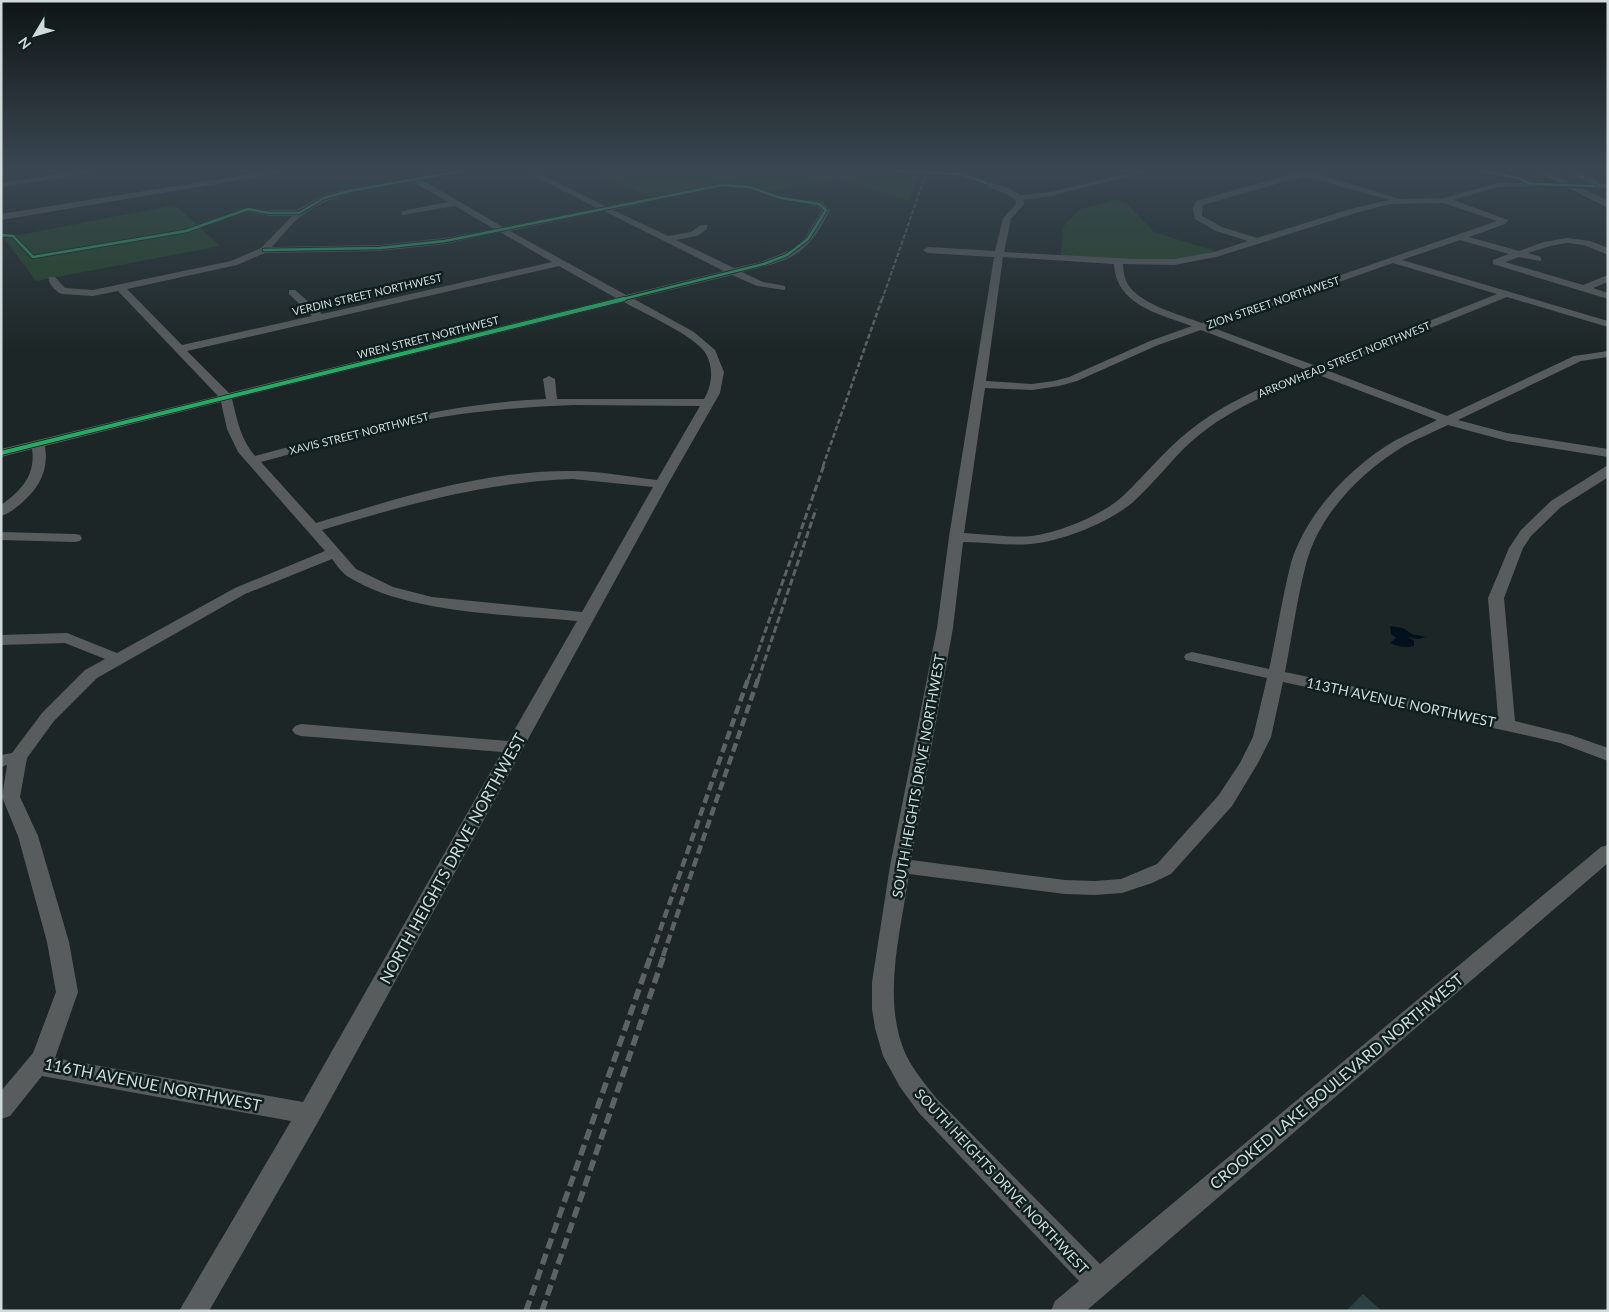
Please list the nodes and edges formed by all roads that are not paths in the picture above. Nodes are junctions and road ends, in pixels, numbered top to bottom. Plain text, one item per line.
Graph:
1 (281, 232) edge
2 (490, 232) edge
3 (508, 232) edge
4 (652, 232) edge
5 (698, 232) edge
6 (815, 232) edge
7 (1004, 232) edge
8 (1229, 232) edge
9 (1285, 232) edge
10 (1473, 232) edge
11 (1460, 237) junction
12 (667, 240) junction
13 (1256, 241) junction
14 (264, 250) junction
15 (928, 250) dead end
16 (1608, 252) edge
17 (1000, 254) junction
18 (1519, 254) junction
19 (1538, 259) dead end
20 (1393, 260) junction
21 (1118, 262) junction
22 (560, 263) junction
23 (734, 272) junction
24 (1608, 278) edge
25 (52, 279) dead end
26 (120, 287) junction
27 (782, 288) dead end
28 (1583, 289) junction
29 (292, 292) dead end
30 (1506, 294) junction
31 (1608, 296) edge
32 (627, 298) junction
33 (319, 318) junction
34 (1608, 324) edge
35 (1201, 326) junction
36 (180, 349) junction
37 (1608, 354) edge
38 (1315, 370) junction
39 (549, 379) dead end
40 (979, 384) junction
41 (226, 397) junction
42 (552, 402) junction
43 (707, 403) junction
44 (1446, 420) junction
45 (38, 444) junction
46 (1, 453) edge
47 (1608, 453) edge
48 (251, 461) junction
49 (1608, 469) edge
50 (660, 484) junction
51 (1, 512) edge
52 (312, 528) junction
53 (1, 536) edge
54 (956, 537) junction
55 (75, 538) dead end
56 (334, 553) junction
57 (586, 617) junction
58 (1, 640) edge
59 (1192, 657) dead end
60 (119, 659) junction
61 (1277, 676) junction
62 (1507, 725) junction
63 (301, 730) dead end
64 (514, 746) junction
65 (1608, 755) edge
66 (10, 759) edge
67 (1608, 852) edge
68 (900, 866) junction
69 (37, 1065) junction
70 (1, 1109) edge
71 (309, 1114) junction
72 (1099, 1282) junction
73 (193, 1311) edge
74 (1065, 1311) edge

1 - 14 street
2 - 14 street
3 - 22 street
4 - 12 street
5 - 12 street
6 - 23 street, WREN STREET NORTHWEST
7 - 17 street, SOUTH HEIGHTS DRIVE NORTHWEST
8 - 13 street
9 - 13 street
10 - 11 street, ZION STREET NORTHWEST
11 - 18 street
11 - 20 street, ZION STREET NORTHWEST
12 - 23 street
13 - 21 street
14 - 26 street
15 - 17 street
16 - 18 street
17 - 21 street
17 - 40 street, SOUTH HEIGHTS DRIVE NORTHWEST
18 - 19 street
18 - 28 street
20 - 30 street
20 - 35 street, ZION STREET NORTHWEST
21 - 35 street
22 - 32 street
22 - 33 street, VERDIN STREET NORTHWEST
23 - 27 street
23 - 32 street, WREN STREET NORTHWEST
24 - 28 street
25 - 26 street
26 - 36 street
28 - 31 street
29 - 33 street
30 - 34 street
30 - 38 street, ARROWHEAD STREET NORTHWEST
32 - 41 street, WREN STREET NORTHWEST
32 - 43 street, NORTH HEIGHTS DRIVE NORTHWEST
33 - 36 street, VERDIN STREET NORTHWEST
35 - 38 street
35 - 40 street, ZION STREET NORTHWEST
36 - 41 street
37 - 44 street
38 - 44 street
38 - 54 street, ARROWHEAD STREET NORTHWEST
39 - 42 street
40 - 54 street, SOUTH HEIGHTS DRIVE NORTHWEST
41 - 45 street, WREN STREET NORTHWEST
41 - 48 street
42 - 43 street, XAVIS STREET NORTHWEST
42 - 48 street, XAVIS STREET NORTHWEST
43 - 50 street, NORTH HEIGHTS DRIVE NORTHWEST
44 - 47 street
44 - 61 street
45 - 46 street, WREN STREET NORTHWEST
45 - 51 street
48 - 52 street
49 - 62 street
50 - 52 street
50 - 57 street, NORTH HEIGHTS DRIVE NORTHWEST
52 - 56 street
53 - 55 street
54 - 68 street, SOUTH HEIGHTS DRIVE NORTHWEST
56 - 57 street
56 - 60 street, 116TH AVENUE NORTHWEST
57 - 64 street, NORTH HEIGHTS DRIVE NORTHWEST
58 - 60 street
59 - 61 street, 113TH AVENUE NORTHWEST
60 - 66 street, 116TH AVENUE NORTHWEST
61 - 62 street, 113TH AVENUE NORTHWEST
61 - 68 street
62 - 65 street, 113TH AVENUE NORTHWEST
63 - 64 street
64 - 71 street, NORTH HEIGHTS DRIVE NORTHWEST
66 - 69 street, 116TH AVENUE NORTHWEST
67 - 72 street, CROOKED LAKE BOULEVARD NORTHWEST
68 - 72 street, SOUTH HEIGHTS DRIVE NORTHWEST
69 - 70 street
69 - 71 street, 116TH AVENUE NORTHWEST
71 - 73 street, NORTH HEIGHTS DRIVE NORTHWEST
72 - 74 street, CROOKED LAKE BOULEVARD NORTHWEST

